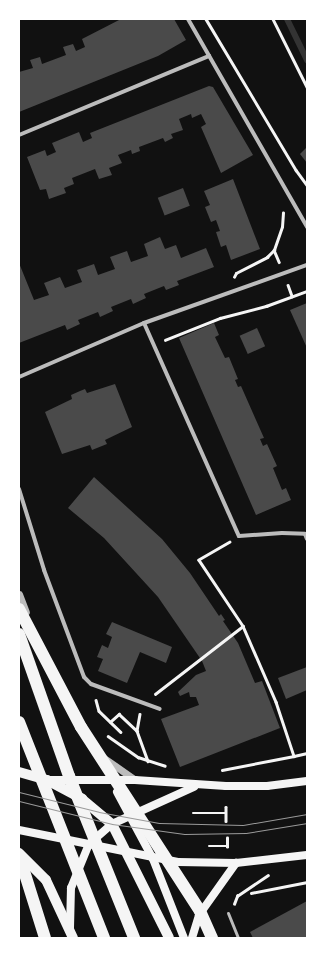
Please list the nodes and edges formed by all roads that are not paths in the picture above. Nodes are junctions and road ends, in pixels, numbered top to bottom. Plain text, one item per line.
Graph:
1 (188, 19) edge
2 (209, 56) junction
3 (19, 135) edge
4 (307, 227) edge
5 (307, 265) edge
6 (144, 323) junction
7 (19, 377) edge
8 (19, 489) edge
9 (307, 539) edge
10 (19, 594) edge
11 (19, 609) edge
12 (19, 634) edge
13 (160, 709) dead end
14 (19, 722) edge
15 (96, 750) junction
16 (19, 772) edge
17 (47, 780) junction
18 (111, 780) junction
19 (135, 780) junction
20 (307, 781) edge
21 (197, 786) junction
22 (129, 815) junction
23 (112, 824) junction
24 (19, 830) edge
25 (89, 844) junction
26 (125, 853) junction
27 (19, 854) edge
28 (307, 855) edge
29 (152, 859) junction
30 (236, 863) junction
31 (228, 913) dead end
32 (72, 934) edge
33 (45, 938) edge
34 (104, 938) edge
35 (134, 938) edge
36 (169, 938) edge
37 (184, 938) edge
38 (192, 938) edge
39 (212, 938) edge
40 (238, 938) edge

1 - 2 street
2 - 3 street
2 - 4 street
5 - 6 street
6 - 7 street
6 - 9 street
8 - 13 street
10 - 15 street
11 - 39 highway
12 - 35 highway
14 - 34 highway
15 - 18 main road
15 - 19 street
16 - 17 main road
17 - 18 main road
17 - 23 main road
18 - 19 main road
18 - 22 main road
19 - 21 main road
20 - 21 main road
21 - 22 main road
22 - 23 main road
22 - 29 main road
23 - 25 main road
23 - 26 main road
24 - 25 main road
25 - 26 main road
25 - 32 main road
26 - 29 main road
26 - 36 main road
27 - 32 main road
27 - 33 highway
28 - 30 main road
29 - 30 main road
29 - 37 main road
30 - 38 main road
31 - 40 lane

